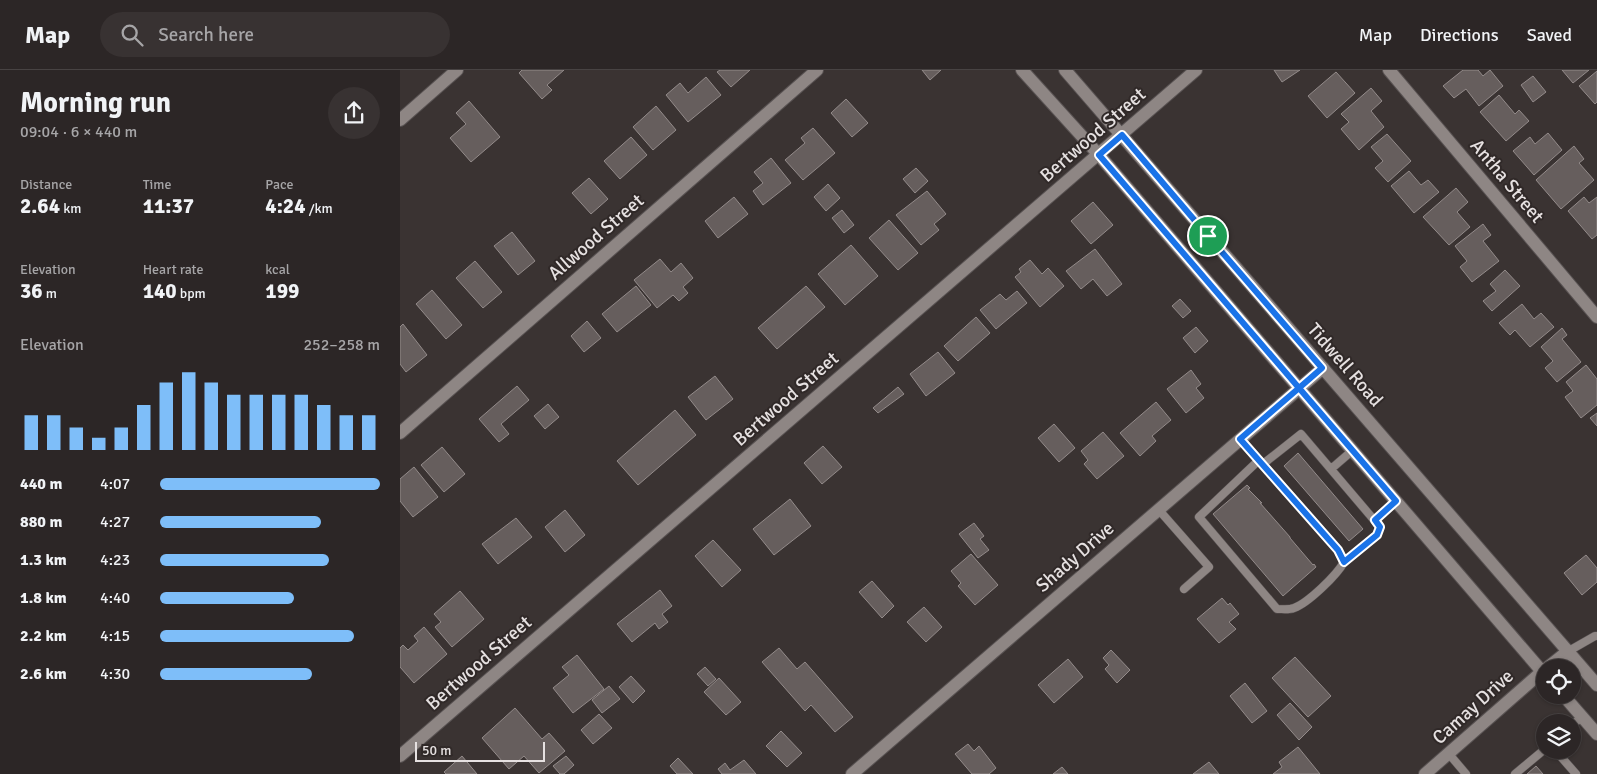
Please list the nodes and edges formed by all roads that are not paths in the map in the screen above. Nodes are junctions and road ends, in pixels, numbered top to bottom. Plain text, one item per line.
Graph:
1 (457, 70) edge
2 (817, 70) edge
3 (1022, 70) edge
4 (1065, 70) edge
5 (1196, 70) edge
6 (1389, 70) edge
7 (400, 120) edge
8 (1122, 135) junction
9 (1099, 155) junction
10 (1597, 317) edge
11 (1322, 368) junction
12 (1299, 388) junction
13 (400, 433) edge
14 (1240, 439) junction
15 (1353, 450) junction
16 (1261, 462) junction
17 (1331, 469) junction
18 (1396, 501) junction
19 (1158, 510) junction
20 (1375, 520) junction
21 (1344, 562) junction
22 (1184, 588) dead end
23 (1597, 636) edge
24 (1568, 652) junction
25 (1560, 659) edge
26 (1536, 661) edge
27 (1536, 679) edge
28 (1597, 685) edge
29 (1581, 724) edge
30 (1597, 734) edge
31 (1448, 754) junction
32 (400, 756) edge
33 (1536, 756) edge
34 (1563, 759) edge
35 (1428, 773) edge
36 (852, 774) edge
37 (1466, 774) edge
38 (1515, 774) edge
39 (1576, 774) edge

1 - 7 street
2 - 13 street, Allwood Street
3 - 9 street
4 - 8 street, Tidwell Road
5 - 8 street, Bertwood Street
6 - 10 street, Antha Street
8 - 9 street, Bertwood Street
8 - 11 street, Tidwell Road
9 - 12 street
9 - 32 street, Bertwood Street
11 - 12 street, Shady Drive
11 - 24 street, Tidwell Road
12 - 14 street, Shady Drive
12 - 15 street
14 - 16 lane
14 - 19 street, Shady Drive
15 - 17 lane
15 - 18 street
16 - 17 lane
16 - 21 lane
16 - 21 lane
17 - 20 lane
18 - 20 lane
18 - 26 street
19 - 22 lane
19 - 36 street, Shady Drive
20 - 21 lane
23 - 24 lane
24 - 25 street, Camay Drive
24 - 28 street, Tidwell Road
27 - 31 street, Camay Drive
29 - 30 street
31 - 35 street, Camay Drive
31 - 37 lane
33 - 38 lane
34 - 39 lane

